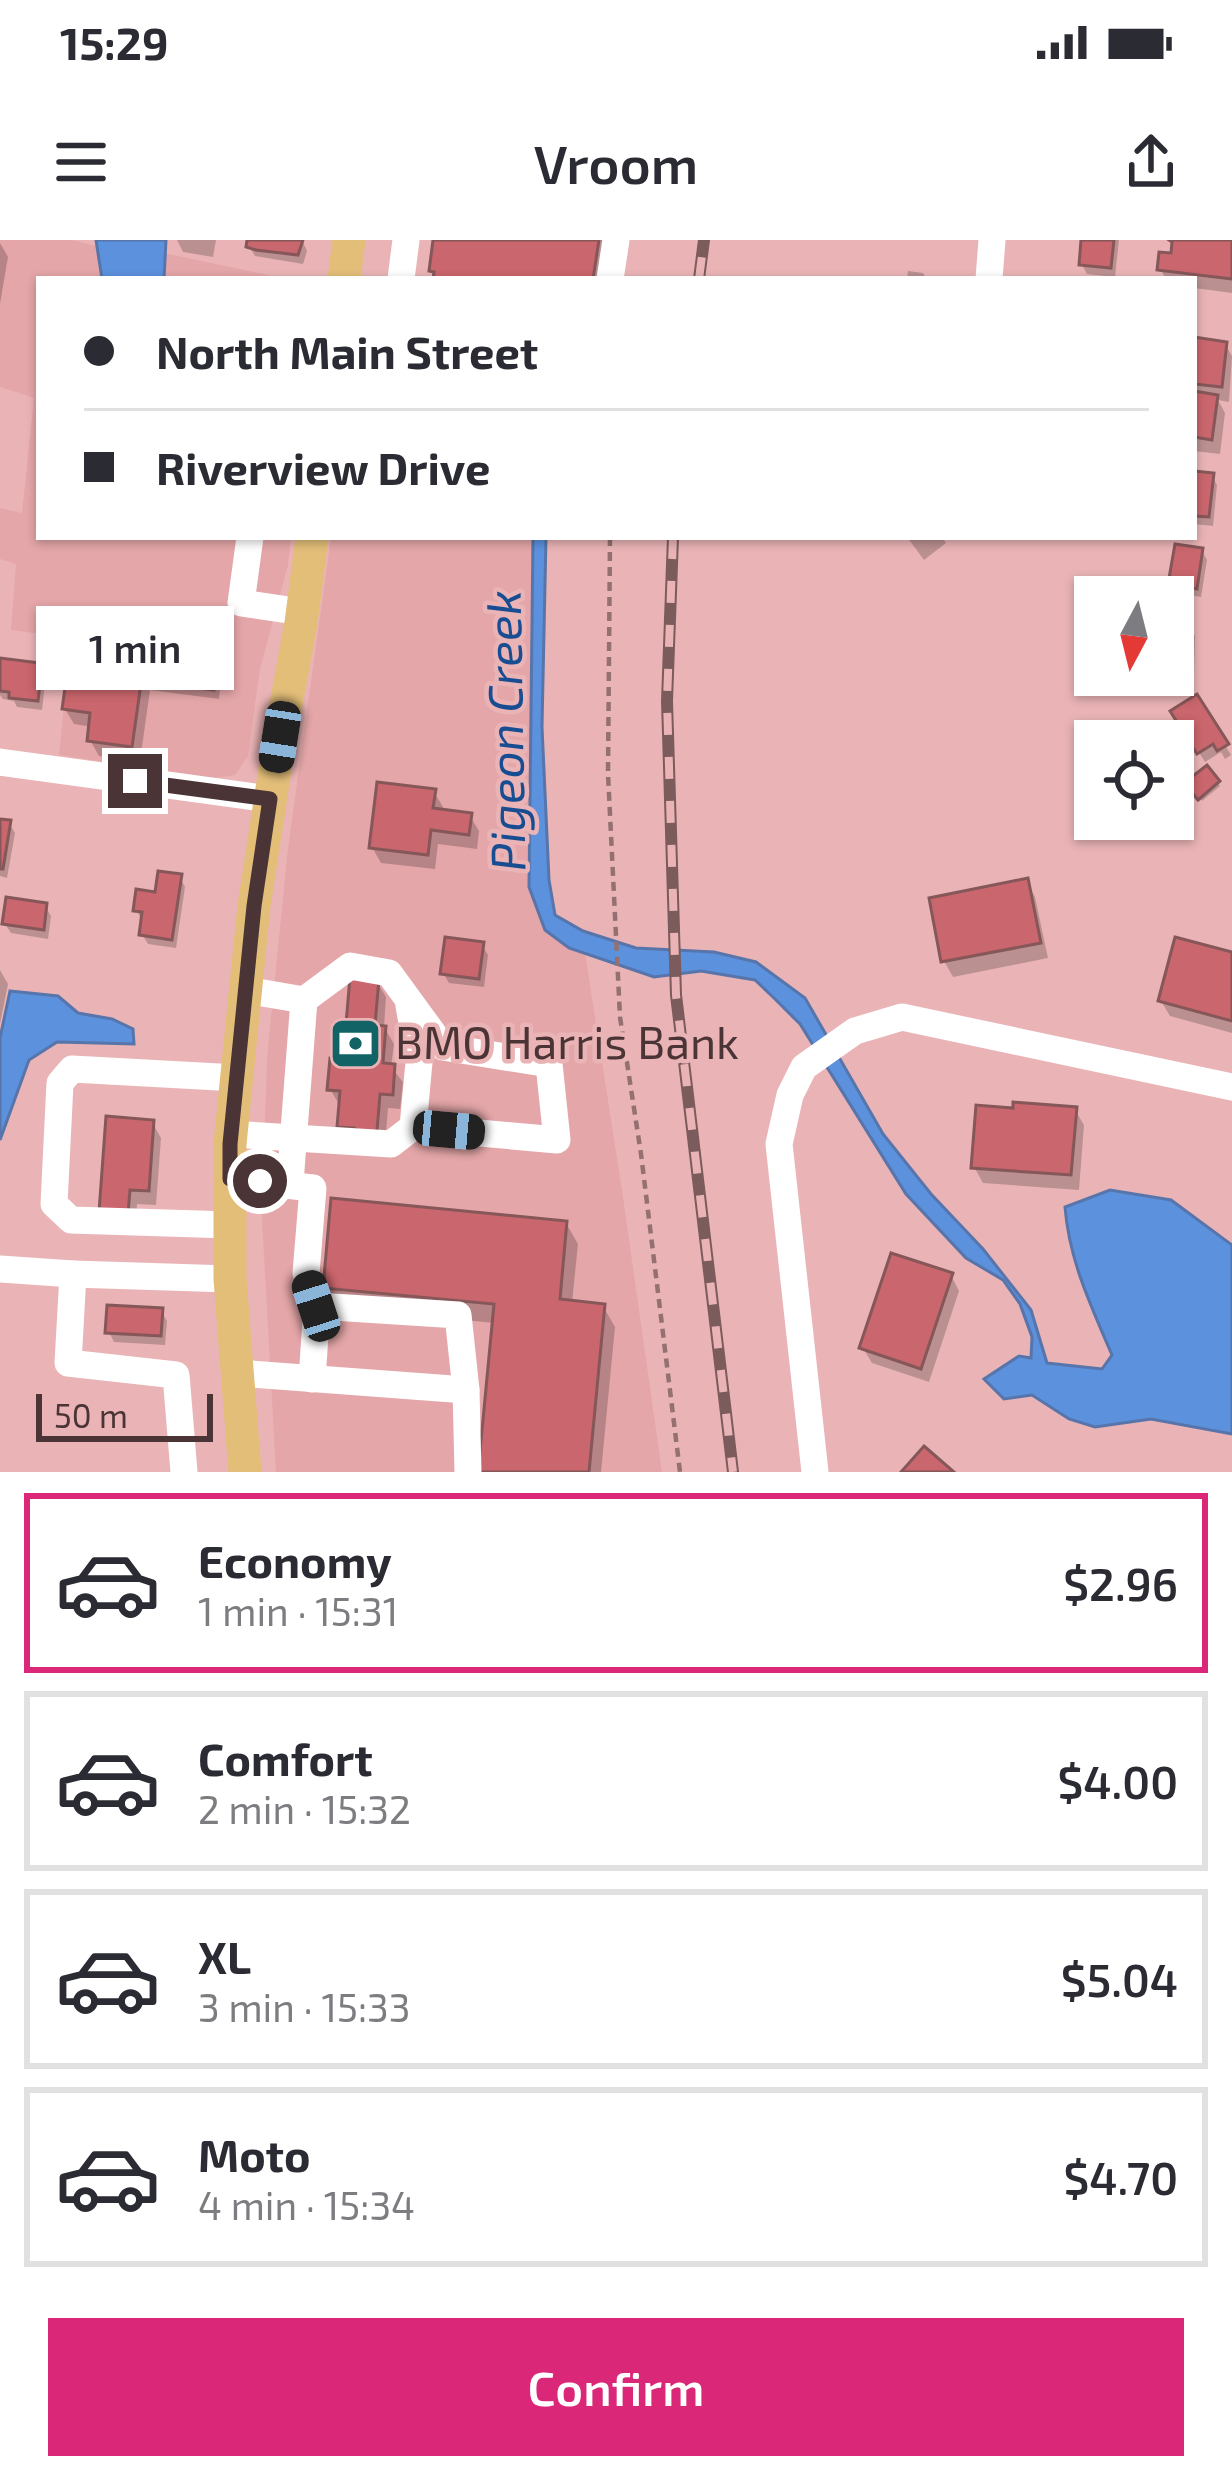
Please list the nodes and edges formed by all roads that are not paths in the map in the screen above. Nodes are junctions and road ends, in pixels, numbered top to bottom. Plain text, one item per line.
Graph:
1 (349, 240) edge
2 (406, 240) edge
3 (616, 240) edge
4 (992, 240) edge
5 (344, 276) edge
6 (401, 276) edge
7 (610, 276) edge
8 (988, 276) edge
9 (250, 540) edge
10 (312, 540) edge
11 (302, 612) junction
12 (0, 762) edge
13 (270, 799) junction
14 (245, 990) junction
15 (304, 1000) junction
16 (408, 1000) junction
17 (237, 1078) junction
18 (1232, 1088) edge
19 (413, 1127) junction
20 (231, 1134) junction
21 (294, 1138) junction
22 (230, 1179) junction
23 (290, 1183) junction
24 (230, 1225) junction
25 (0, 1269) edge
26 (73, 1274) junction
27 (230, 1279) junction
28 (316, 1306) junction
29 (237, 1373) junction
30 (312, 1379) junction
31 (466, 1390) junction
32 (184, 1472) edge
33 (245, 1472) edge
34 (468, 1472) edge
35 (815, 1472) edge

1 - 5 main road
2 - 6 street
3 - 7 street
4 - 8 street
9 - 11 street
10 - 11 main road
11 - 13 main road
12 - 13 street
13 - 14 main road
14 - 15 street
14 - 17 main road
15 - 16 street
15 - 21 street
16 - 19 street
16 - 19 street
17 - 20 main road
17 - 24 street
18 - 35 street
19 - 21 street
20 - 21 street
20 - 22 main road
21 - 23 street
22 - 23 street
22 - 24 main road
23 - 28 street
24 - 27 main road
25 - 26 street
26 - 27 street
26 - 32 street
27 - 29 main road
28 - 30 street
28 - 31 street
29 - 30 street
29 - 33 main road
30 - 31 street
31 - 34 street

